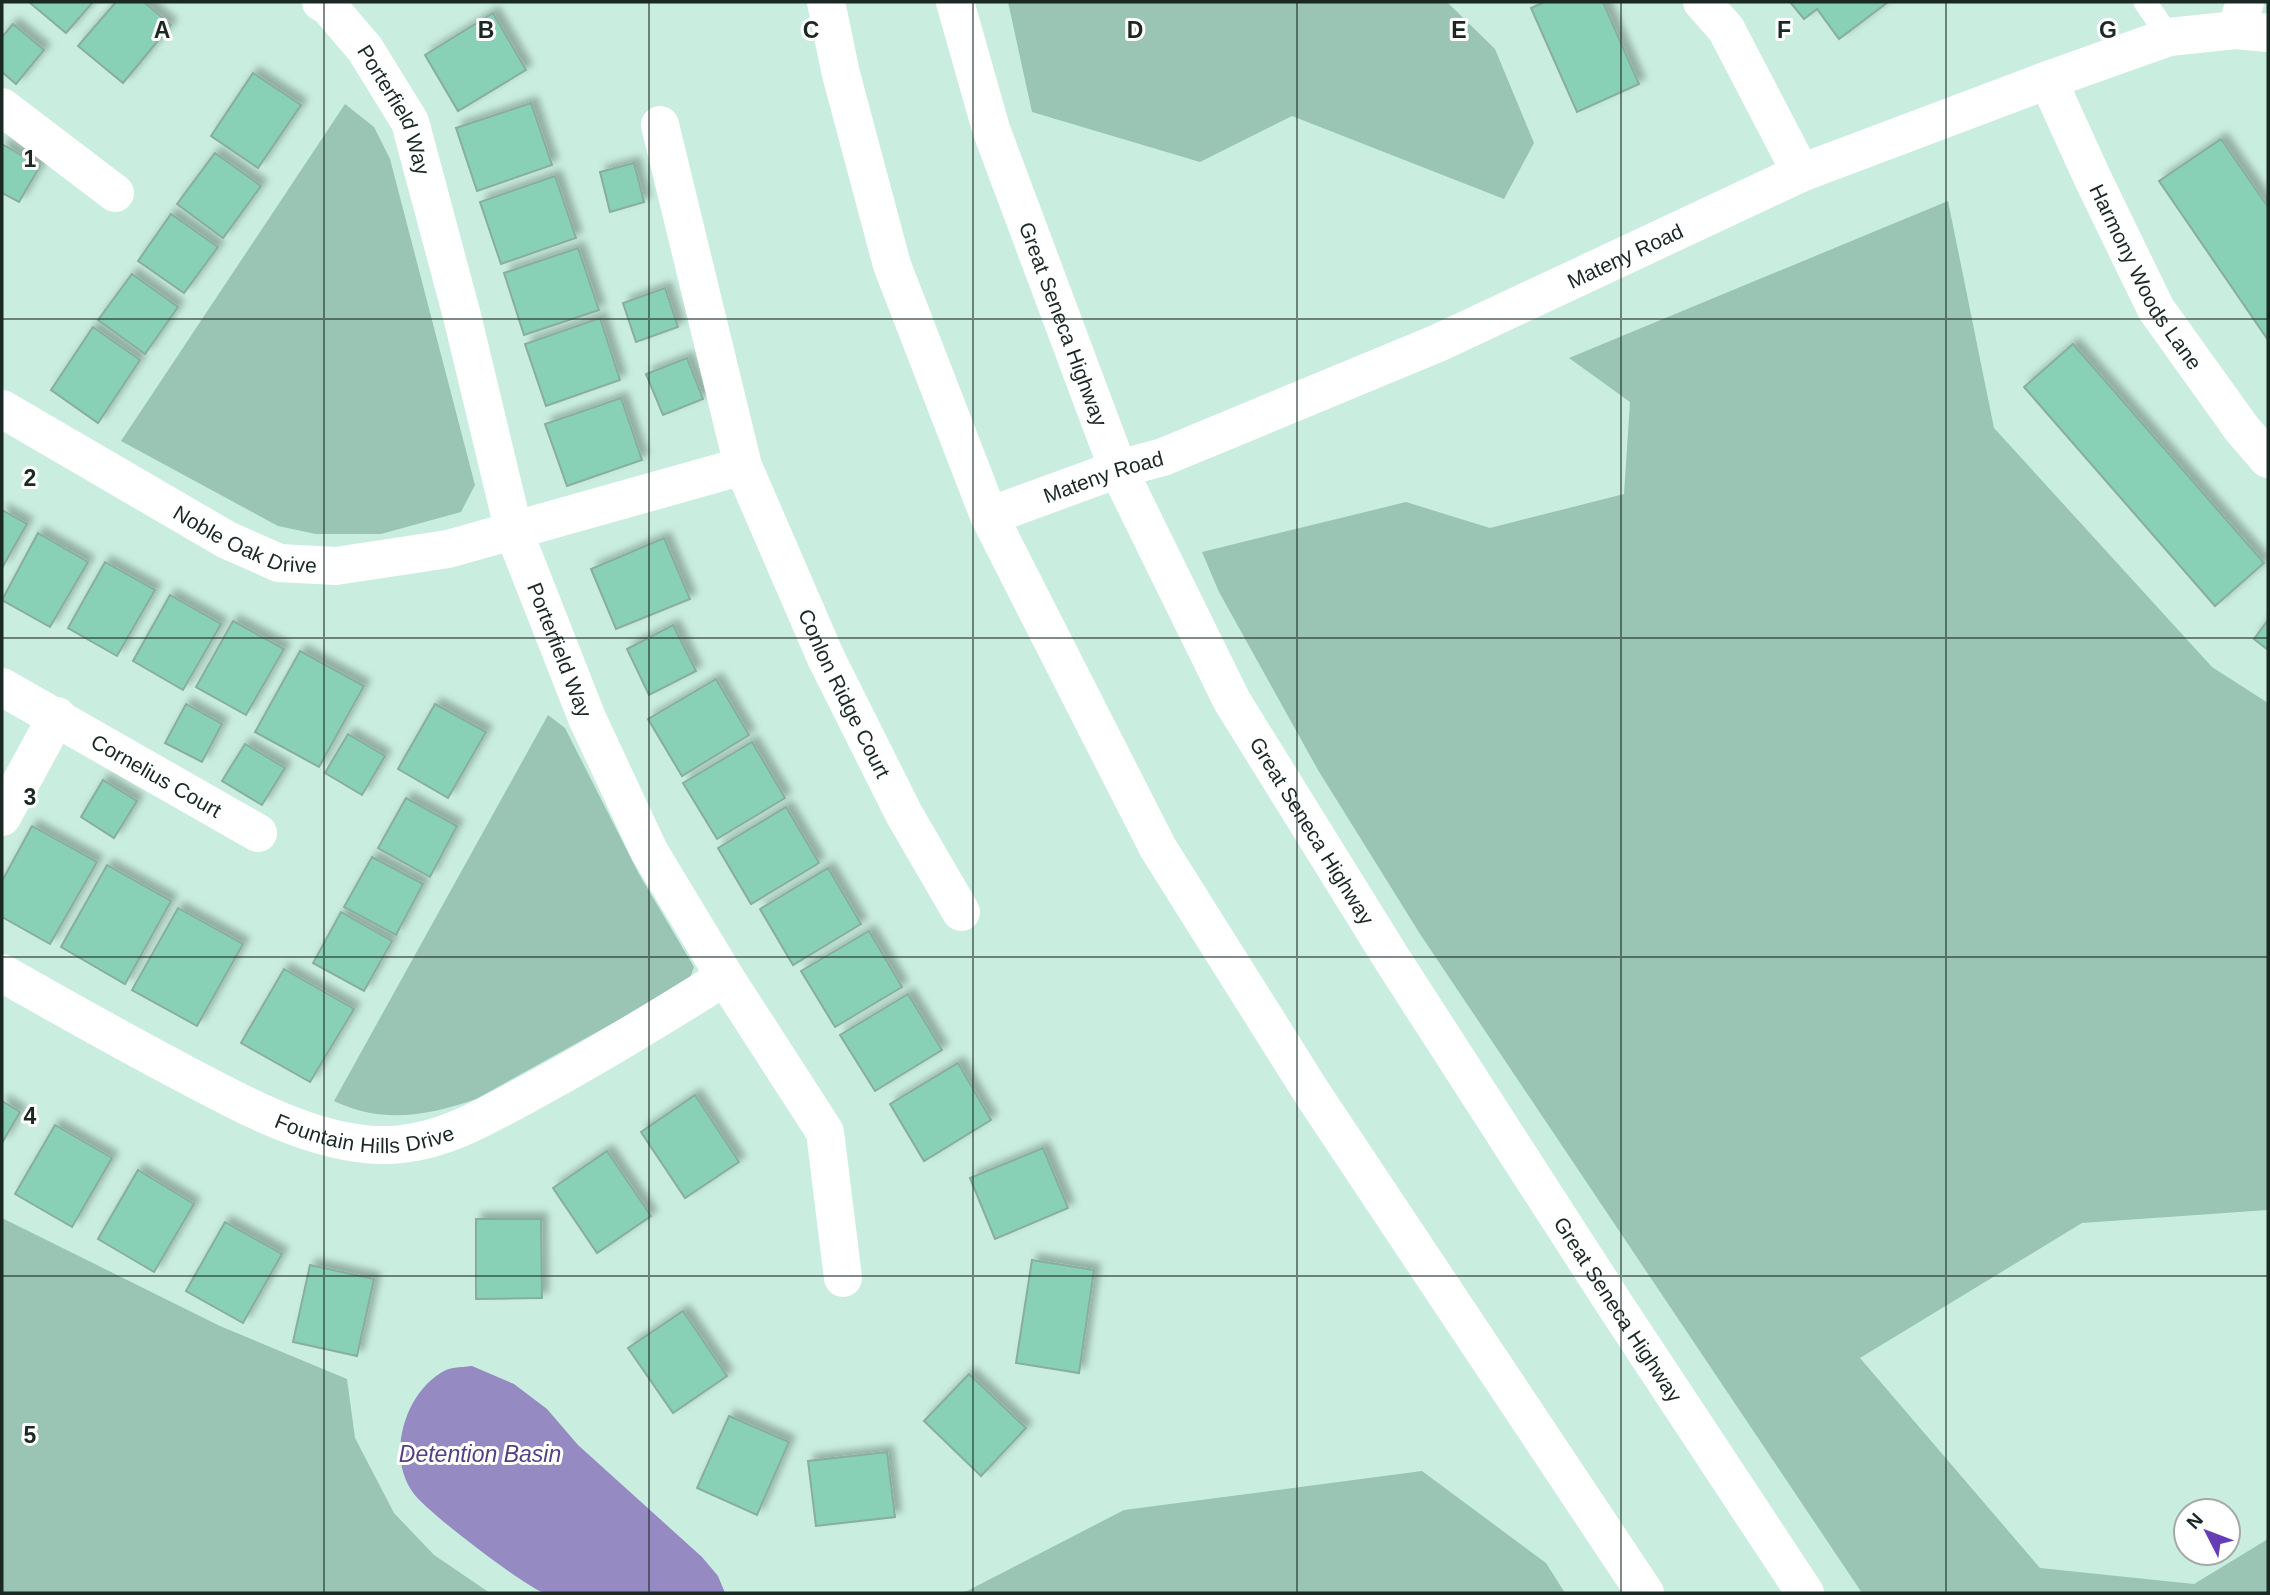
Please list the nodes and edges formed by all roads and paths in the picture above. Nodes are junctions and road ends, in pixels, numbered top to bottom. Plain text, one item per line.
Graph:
1 (321, 2) edge
2 (826, 2) edge
3 (955, 2) edge
4 (1702, 2) edge
5 (2145, 2) edge
6 (2256, 28) edge
7 (2169, 37) junction
8 (2048, 80) junction
9 (2, 107) edge
10 (660, 125) dead end
11 (1801, 173) junction
12 (115, 193) dead end
13 (2, 409) edge
14 (2268, 459) edge
15 (743, 466) junction
16 (1118, 469) junction
17 (989, 516) junction
18 (514, 532) junction
19 (2, 687) edge
20 (57, 716) junction
21 (2, 817) edge
22 (258, 833) dead end
23 (961, 912) dead end
24 (2, 974) edge
25 (726, 977) junction
26 (843, 1278) dead end
27 (1645, 1593) edge
28 (1805, 1593) edge

1 - 18 street, Porterfield Way
2 - 17 street
3 - 16 street, Great Seneca Highway
4 - 11 street
5 - 7 lane
6 - 7 street, Mateny Road
7 - 8 street, Mateny Road
8 - 11 street, Mateny Road
8 - 14 street, Harmony Woods Lane
9 - 12 street
10 - 15 street, Conlon Ridge Court
11 - 16 street, Mateny Road
13 - 18 street, Noble Oak Drive
15 - 18 street
15 - 23 street, Conlon Ridge Court
16 - 17 street, Mateny Road
16 - 28 street, Great Seneca Highway
17 - 27 street
18 - 25 street, Porterfield Way
19 - 20 street, Cornelius Court
20 - 21 street
20 - 22 street, Cornelius Court
24 - 25 street, Fountain Hills Drive
25 - 26 street, Porterfield Way

